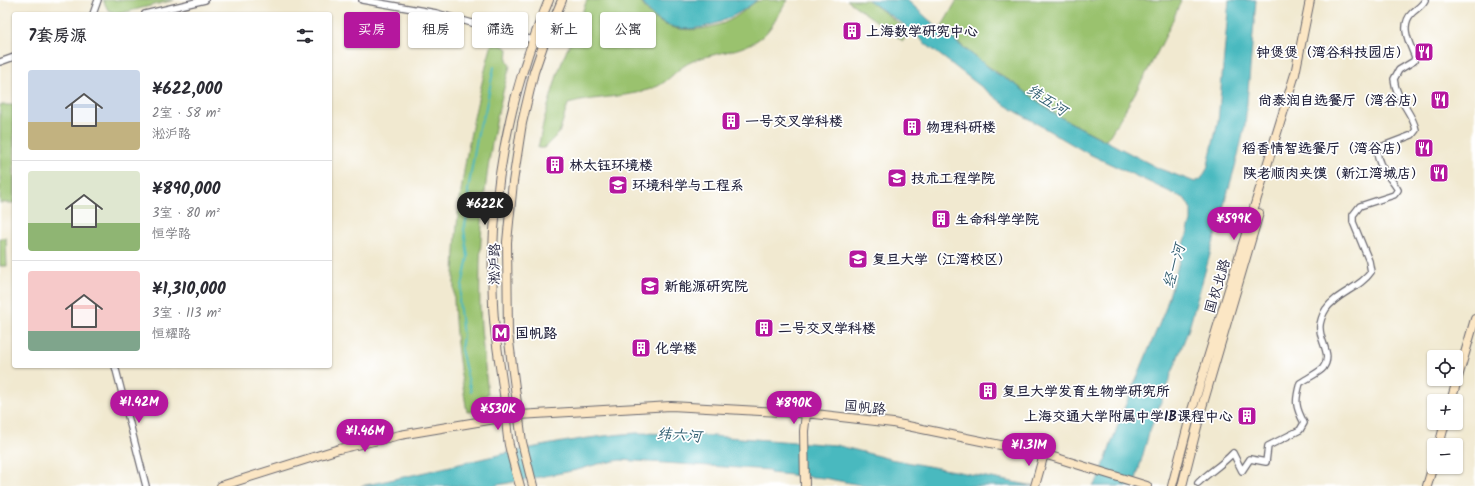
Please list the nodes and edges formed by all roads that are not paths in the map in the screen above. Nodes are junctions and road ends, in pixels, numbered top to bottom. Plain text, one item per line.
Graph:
1 (98, 0) edge
2 (205, 0) edge
3 (362, 0) edge
4 (550, 0) edge
5 (562, 0) edge
6 (1310, 0) edge
7 (1315, 0) edge
8 (1425, 0) edge
9 (94, 12) edge
10 (154, 12) edge
11 (557, 12) edge
12 (532, 40) junction
13 (536, 41) edge
14 (542, 48) edge
15 (12, 57) edge
16 (0, 62) edge
17 (1475, 319) edge
18 (116, 368) edge
19 (1453, 394) edge
20 (806, 414) junction
21 (520, 415) junction
22 (507, 417) junction
23 (1044, 454) junction
24 (1430, 474) edge
25 (1198, 483) dead end
26 (804, 485) edge
27 (146, 486) edge
28 (221, 486) edge
29 (520, 486) edge
30 (533, 486) edge
31 (1035, 486) edge
32 (1147, 486) edge
33 (1172, 486) edge
34 (1182, 486) edge
35 (1427, 486) edge

1 - 9 street
2 - 10 street
3 - 12 street
4 - 12 main road, 淞沪路
5 - 11 main road, 淞沪路
6 - 33 main road, 国权北路
7 - 34 main road, 国权北路
8 - 25 street
12 - 13 street
12 - 22 main road, 淞沪路
14 - 21 main road, 淞沪路
15 - 16 street
17 - 19 main road
18 - 27 street
20 - 21 main road, 国帆路
20 - 23 main road, 国帆路
20 - 26 main road
21 - 22 main road, 国帆路
21 - 30 main road, 淞沪路
22 - 28 main road, 国帆路
22 - 29 main road, 淞沪路
23 - 31 main road
23 - 32 main road, 国帆路
24 - 35 main road

